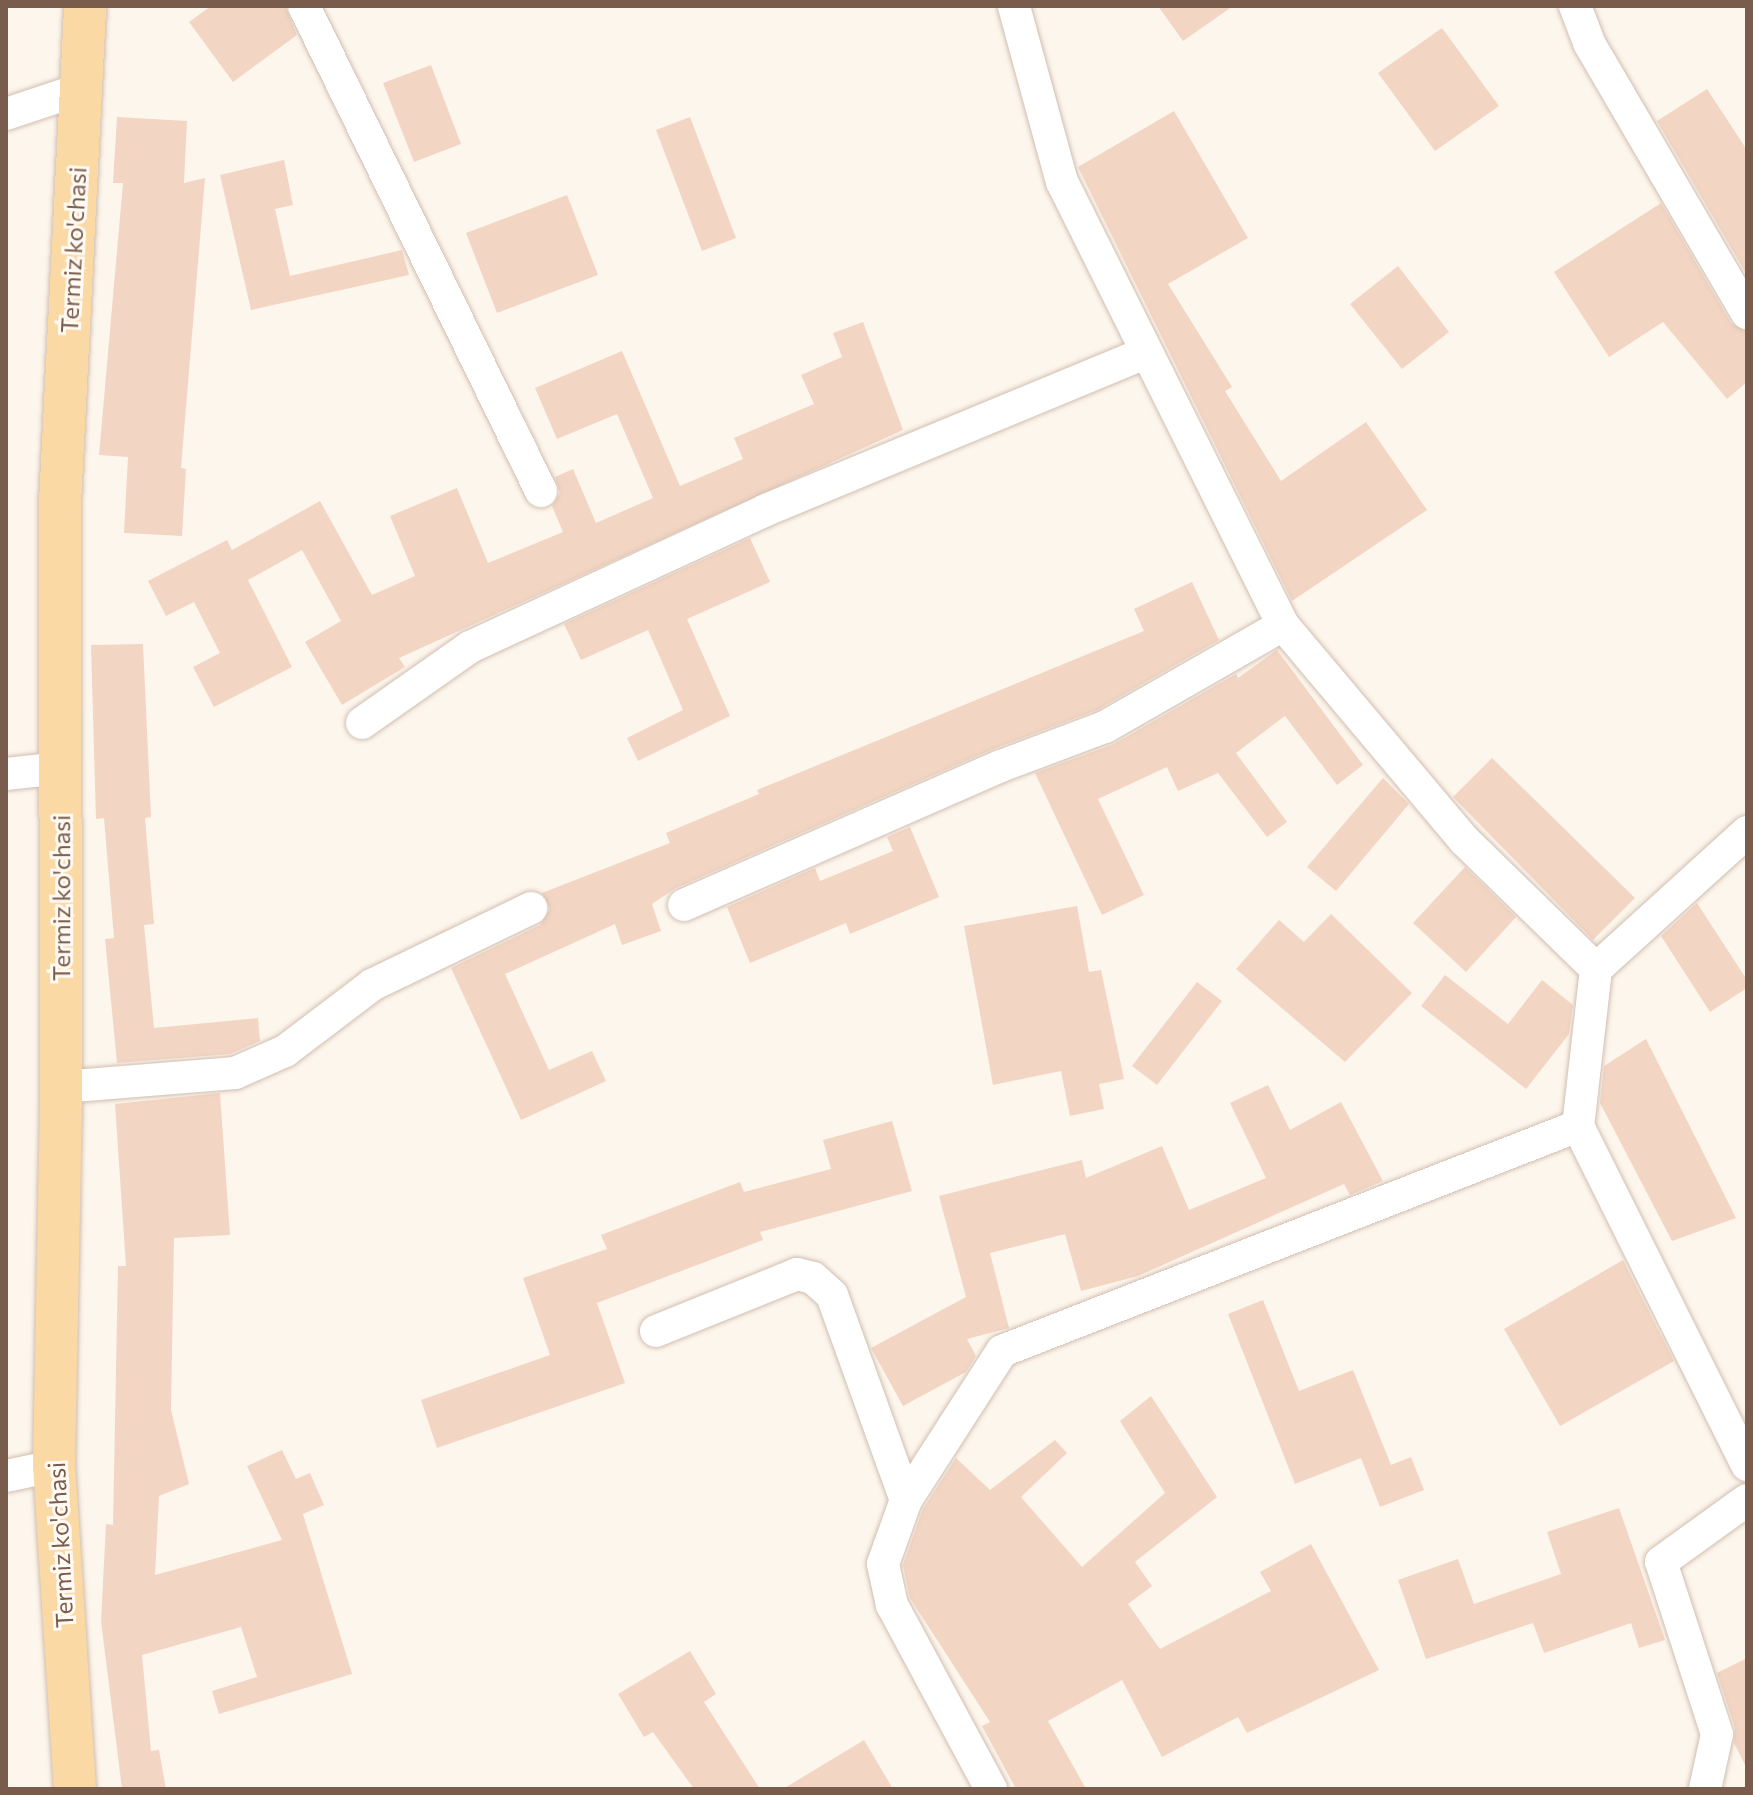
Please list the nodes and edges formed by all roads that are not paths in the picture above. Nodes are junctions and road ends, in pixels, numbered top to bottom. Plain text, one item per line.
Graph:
1 (85, 6) edge
2 (304, 6) edge
3 (1014, 6) edge
4 (1575, 6) edge
5 (81, 89) junction
6 (6, 114) edge
7 (1747, 313) edge
8 (1147, 352) junction
9 (541, 491) dead end
10 (1283, 625) junction
11 (362, 723) dead end
12 (60, 768) junction
13 (6, 774) edge
14 (1747, 832) edge
15 (684, 905) dead end
16 (531, 908) dead end
17 (1596, 969) junction
18 (61, 1087) junction
19 (1578, 1126) junction
20 (656, 1331) dead end
21 (1747, 1465) edge
22 (54, 1466) junction
23 (6, 1476) edge
24 (906, 1500) junction
25 (1747, 1500) edge
26 (75, 1789) edge
27 (991, 1789) edge
28 (1705, 1789) edge

1 - 5 main road, Termiz ko'chasi
2 - 9 street
3 - 8 street
4 - 7 street
5 - 6 street
5 - 12 main road, Termiz ko'chasi
8 - 10 street
8 - 11 street
10 - 15 street
10 - 17 street
12 - 13 street
12 - 18 main road, Termiz ko'chasi
14 - 17 street
16 - 18 street
17 - 19 street
18 - 22 main road, Termiz ko'chasi
19 - 21 street
19 - 24 street
20 - 24 street
22 - 23 street
22 - 26 main road, Termiz ko'chasi
24 - 27 street
25 - 28 street

